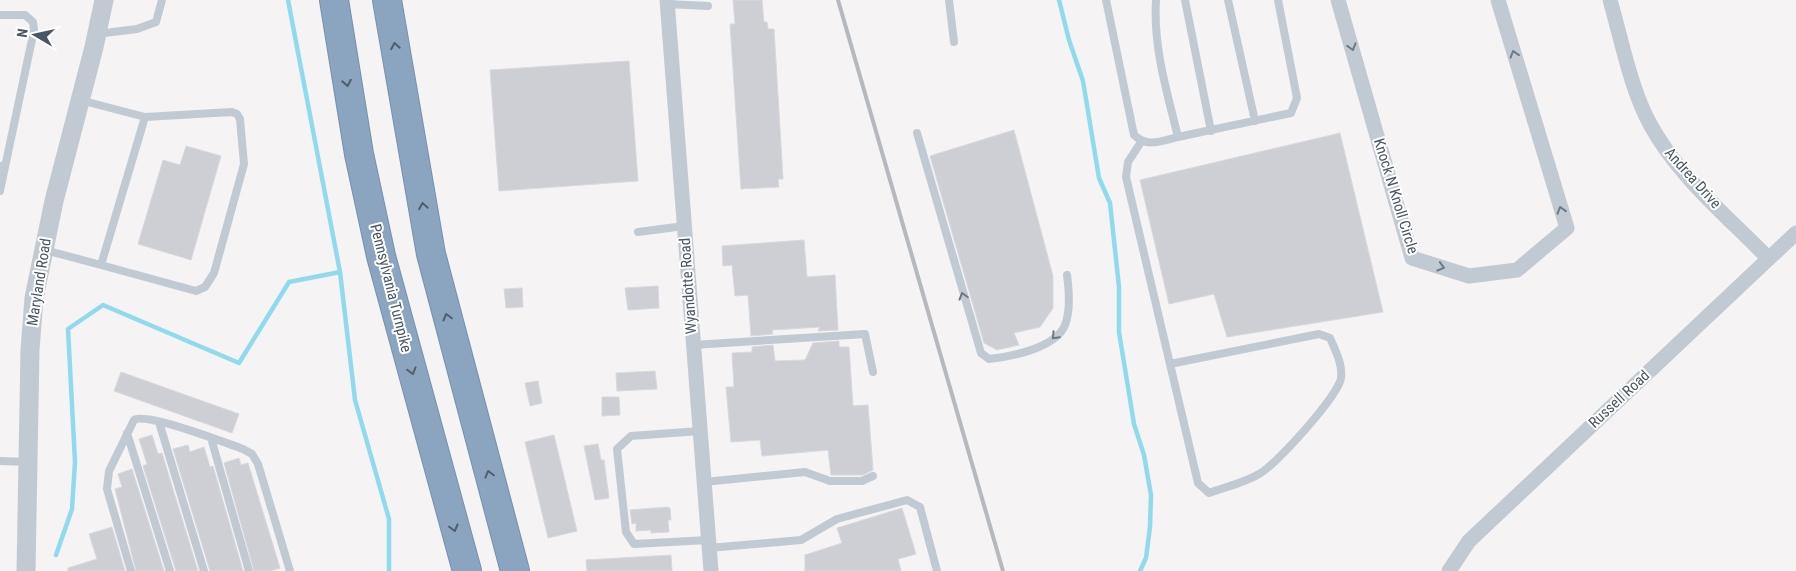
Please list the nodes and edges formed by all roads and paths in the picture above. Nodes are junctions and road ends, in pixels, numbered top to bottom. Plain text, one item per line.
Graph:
1 (104, 0) edge
2 (162, 0) edge
3 (334, 0) edge
4 (387, 0) edge
5 (949, 0) edge
6 (1106, 0) edge
7 (1156, 0) edge
8 (1185, 0) edge
9 (1228, 0) edge
10 (1278, 0) edge
11 (1338, 0) edge
12 (1498, 0) edge
13 (1610, 0) edge
14 (667, 2) edge
15 (708, 6) dead end
16 (0, 15) edge
17 (97, 34) junction
18 (954, 42) dead end
19 (80, 100) junction
20 (145, 117) junction
21 (1254, 121) junction
22 (1211, 131) junction
23 (917, 133) dead end
24 (1178, 137) junction
25 (1141, 142) junction
26 (2, 166) edge
27 (0, 191) edge
28 (684, 226) junction
29 (638, 232) dead end
30 (1796, 233) edge
31 (43, 249) junction
32 (1768, 258) junction
33 (101, 265) junction
34 (1066, 275) dead end
35 (693, 345) junction
36 (1170, 364) junction
37 (873, 372) dead end
38 (159, 422) junction
39 (700, 431) junction
40 (127, 433) junction
41 (211, 438) junction
42 (0, 461) edge
43 (28, 462) junction
44 (873, 476) dead end
45 (704, 482) junction
46 (708, 544) junction
47 (26, 571) edge
48 (131, 571) edge
49 (170, 571) edge
50 (204, 571) edge
51 (249, 571) edge
52 (290, 571) edge
53 (467, 571) edge
54 (515, 571) edge
55 (711, 571) edge
56 (936, 571) edge
57 (1449, 571) edge

1 - 17 street, Maryland Road
2 - 17 lane
3 -> 53 highway, Pennsylvania Turnpike
54 -> 4 highway
5 - 18 lane
6 - 25 lane
7 - 24 lane
8 - 22 lane
9 - 21 lane
10 - 21 lane
11 -> 12 street, Knock N Knoll Circle
13 - 32 street, Andrea Drive
14 - 15 lane
14 - 28 street, Wyandotte Road
16 - 26 lane
17 - 19 street, Maryland Road
19 - 20 lane
19 - 31 street, Maryland Road
20 - 33 lane
20 - 33 lane
21 - 22 lane
22 - 24 lane
34 -> 23 lane
24 - 25 lane
25 - 36 lane
26 - 27 lane
28 - 29 lane
28 - 35 street, Wyandotte Road
30 - 32 street, Russell Road
31 - 33 lane
31 - 43 street, Maryland Road
32 - 57 street, Russell Road
35 - 37 lane
35 - 39 street, Wyandotte Road
36 - 36 lane
38 - 40 lane
38 - 41 lane
38 - 50 lane
39 - 45 street, Wyandotte Road
39 - 46 lane
40 - 48 lane
40 - 49 lane
41 - 51 lane
41 - 52 lane
42 - 43 lane
43 - 47 street, Maryland Road
44 - 45 lane
45 - 46 street, Wyandotte Road
46 - 55 street, Wyandotte Road
46 - 56 lane

